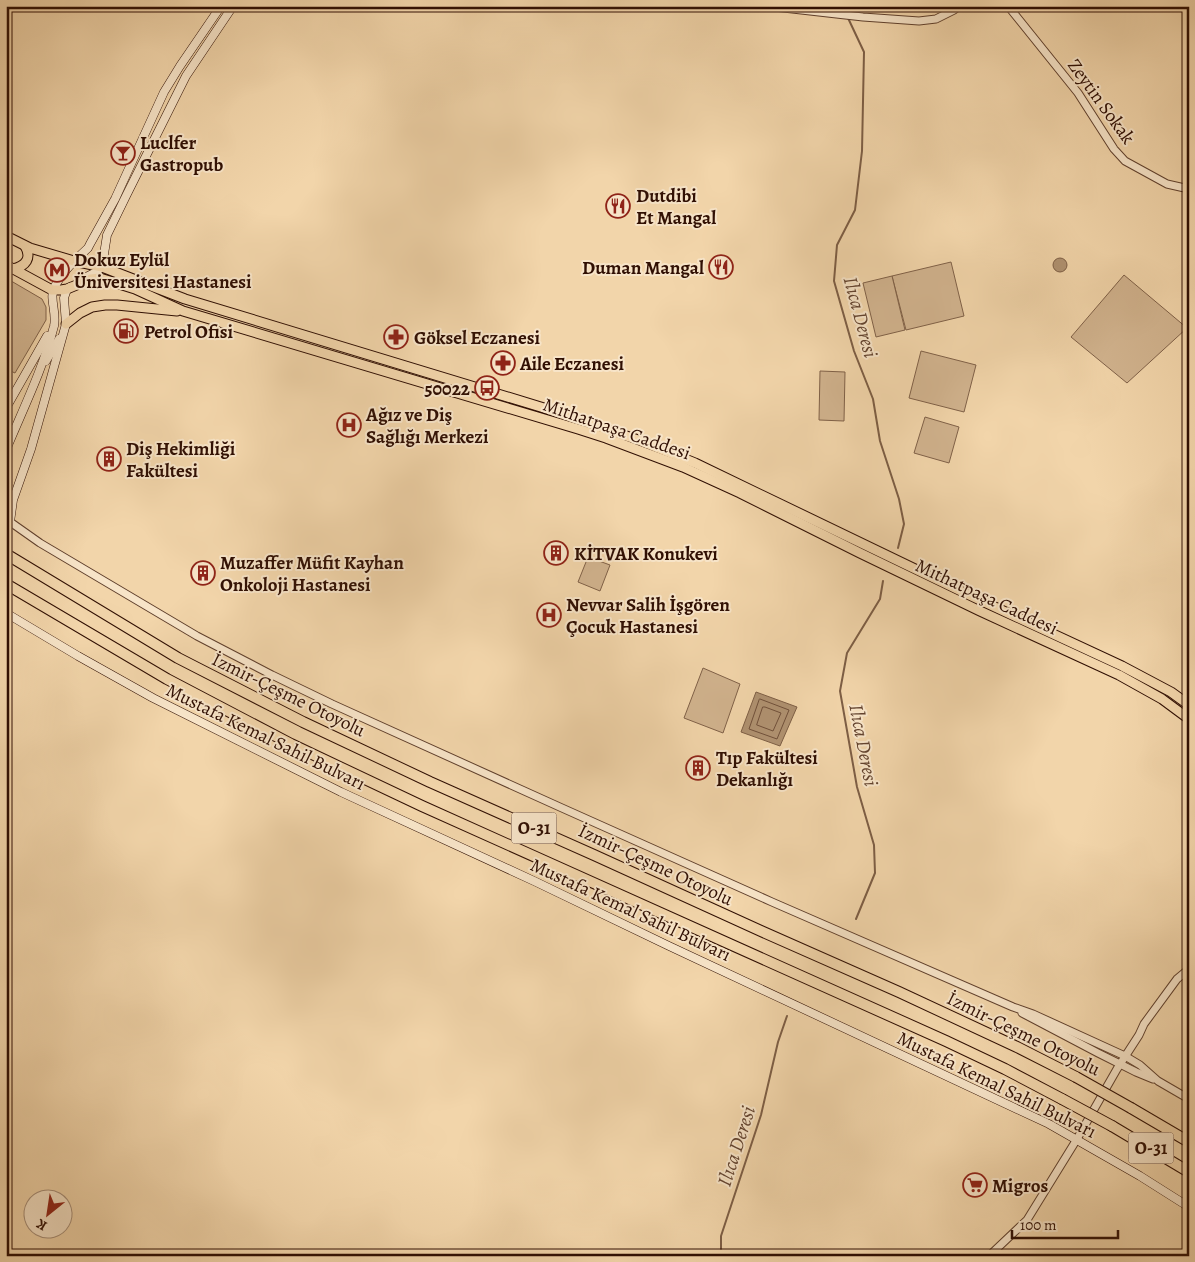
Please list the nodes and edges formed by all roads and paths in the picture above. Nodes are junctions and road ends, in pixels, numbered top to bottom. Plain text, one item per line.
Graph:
1 (221, 6) edge
2 (233, 6) edge
3 (766, 6) edge
4 (959, 6) edge
5 (1008, 6) edge
6 (1189, 189) edge
7 (6, 236) edge
8 (25, 246) junction
9 (74, 261) junction
10 (10, 267) edge
11 (102, 267) junction
12 (67, 289) junction
13 (52, 290) junction
14 (185, 300) junction
15 (183, 311) junction
16 (54, 323) junction
17 (66, 326) junction
18 (39, 374) junction
19 (6, 408) edge
20 (6, 450) edge
21 (8, 520) edge
22 (6, 554) edge
23 (6, 584) edge
24 (6, 613) edge
25 (1189, 705) edge
26 (1189, 719) edge
27 (1189, 969) edge
28 (1013, 1007) junction
29 (1125, 1056) junction
30 (1120, 1064) junction
31 (1158, 1080) junction
32 (1189, 1099) edge
33 (1077, 1139) junction
34 (1189, 1142) edge
35 (1189, 1172) edge
36 (1189, 1207) edge
37 (989, 1256) edge

1 - 9 main road
2 - 11 main road
3 - 4 street
5 - 6 street, Zeytin Sokak
7 - 8 main road, Mithatpaşa Caddesi
8 - 9 main road, Mithatpaşa Caddesi
8 - 10 main road
9 - 11 main road, Mithatpaşa Caddesi
9 - 13 main road
10 - 13 main road
11 - 12 main road
11 - 14 main road, Mithatpaşa Caddesi
12 - 13 main road, Mithatpaşa Caddesi
12 - 15 main road, Mithatpaşa Caddesi
12 - 17 main road
13 - 16 main road
14 - 15 main road
14 - 25 main road, Mithatpaşa Caddesi
15 - 17 main road
15 - 26 main road, Mithatpaşa Caddesi
16 - 18 main road
16 - 19 main road
17 - 18 main road
17 - 21 main road
18 - 20 main road
21 - 28 street
22 - 34 highway, İzmir-Çeşme Otoyolu / O-31, bridge
23 - 35 highway, O-31, bridge
24 - 33 main road, Mustafa Kemal Sahil Bulvarı
27 - 29 street
28 - 29 street
28 - 30 street
29 - 30 street
29 - 31 street
30 - 31 street
30 - 33 street
31 - 32 street
33 - 36 main road, Mustafa Kemal Sahil Bulvarı
33 - 37 street

